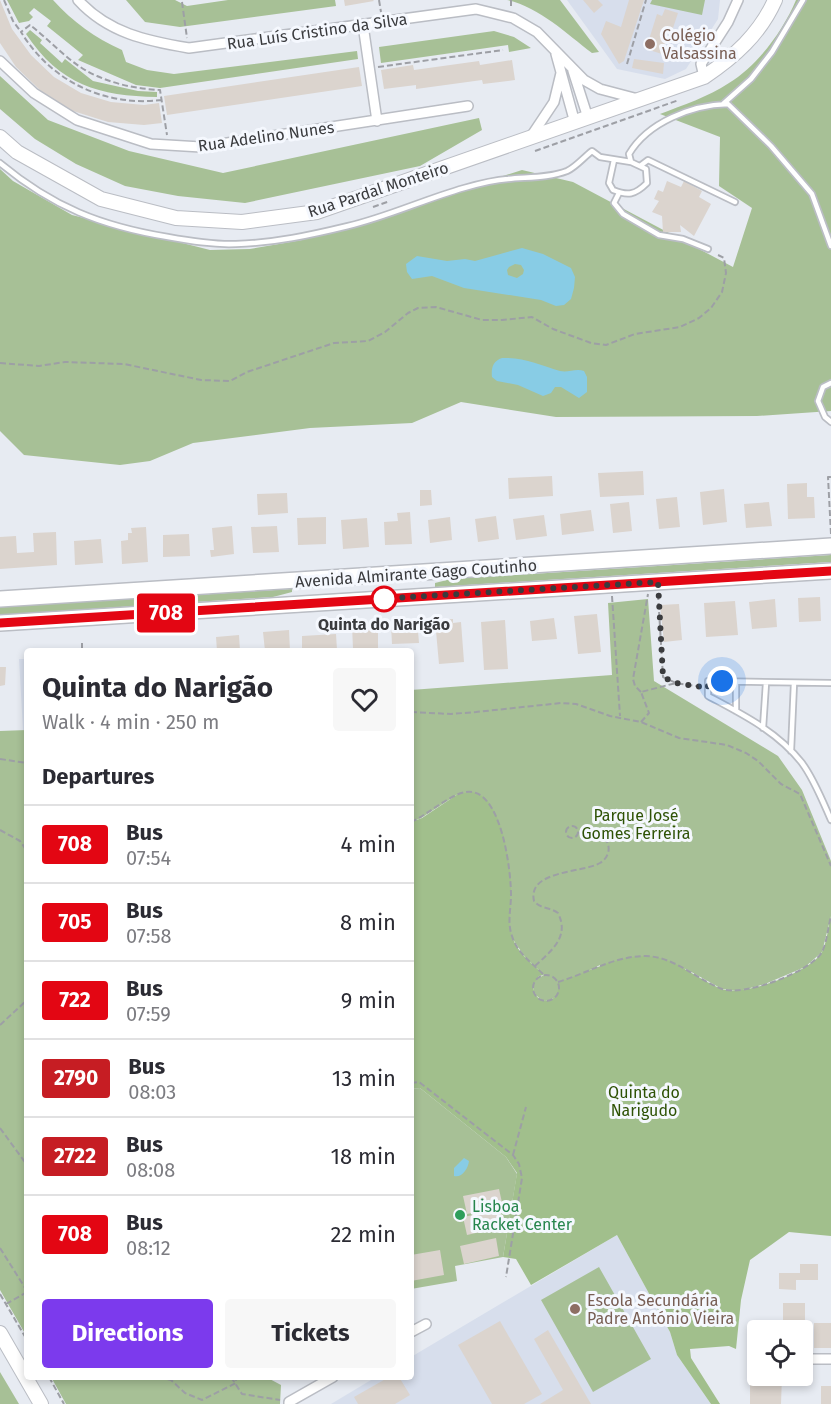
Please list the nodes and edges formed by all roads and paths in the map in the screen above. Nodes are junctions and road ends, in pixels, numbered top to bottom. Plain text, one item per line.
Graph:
1 (4, 0) edge
2 (78, 0) edge
3 (646, 0) edge
4 (738, 0) edge
5 (775, 0) edge
6 (803, 0) edge
7 (182, 2) dead end
8 (363, 25) junction
9 (21, 32) junction
10 (189, 48) junction
11 (503, 50) dead end
12 (556, 52) junction
13 (0, 61) edge
14 (627, 64) dead end
15 (369, 68) junction
16 (573, 69) junction
17 (561, 73) junction
18 (704, 77) junction
19 (641, 99) junction
20 (162, 100) junction
21 (681, 100) dead end
22 (723, 104) junction
23 (468, 105) dead end
24 (581, 120) junction
25 (377, 121) junction
26 (0, 137) edge
27 (529, 139) junction
28 (168, 146) junction
29 (525, 154) dead end
30 (614, 160) junction
31 (631, 162) junction
32 (0, 163) edge
33 (640, 166) junction
34 (619, 193) junction
35 (390, 201) dead end
36 (735, 202) dead end
37 (367, 208) dead end
38 (831, 246) edge
39 (708, 249) joint
40 (0, 363) edge
41 (831, 383) edge
42 (831, 422) edge
43 (831, 477) edge
44 (831, 538) edge
45 (831, 546) edge
46 (831, 571) edge
47 (375, 575) junction
48 (349, 577) junction
49 (654, 582) junction
50 (611, 585) junction
51 (0, 599) edge
52 (377, 599) junction
53 (351, 601) junction
54 (0, 623) edge
55 (81, 643) dead end
56 (82, 648) edge
57 (736, 682) junction
58 (766, 682) junction
59 (676, 683) junction
60 (794, 683) junction
61 (829, 683) edge
62 (708, 688) junction
63 (642, 692) junction
64 (736, 711) junction
65 (414, 712) edge
66 (621, 718) junction
67 (641, 723) junction
68 (763, 728) junction
69 (791, 751) junction
70 (0, 759) edge
71 (24, 763) edge
72 (815, 787) junction
73 (800, 794) junction
74 (831, 820) edge
75 (414, 821) edge
76 (0, 830) edge
77 (579, 833) junction
78 (24, 847) edge
79 (831, 867) edge
80 (831, 916) edge
81 (535, 966) junction
82 (554, 969) dead end
83 (544, 975) junction
84 (553, 976) junction
85 (558, 982) junction
86 (558, 993) junction
87 (563, 994) dead end
88 (545, 1001) junction
89 (24, 1002) edge
90 (549, 1006) dead end
91 (0, 1025) edge
92 (414, 1083) edge
93 (526, 1107) dead end
94 (0, 1128) edge
95 (513, 1155) junction
96 (24, 1161) edge
97 (0, 1248) edge
98 (506, 1277) dead end
99 (24, 1287) edge
100 (0, 1294) edge
101 (24, 1294) edge
102 (6, 1304) junction
103 (426, 1324) dead end
104 (414, 1330) edge
105 (0, 1333) edge
106 (24, 1335) edge
107 (813, 1359) edge
108 (831, 1359) edge
109 (24, 1374) edge
110 (28, 1380) edge
111 (51, 1380) edge
112 (171, 1380) edge
113 (234, 1380) edge
114 (328, 1380) edge
115 (236, 1383) junction
116 (289, 1403) edge
117 (42, 1404) edge
118 (64, 1404) edge

1 - 9 path
2 - 10 street, Rua Luís Cristino da Silva
3 - 14 path
4 - 18 street
5 - 18 street, Rua Pardal Monteiro
6 - 22 lane
7 - 10 path
8 - 10 street, Rua Luís Cristino da Silva
8 - 12 street, Rua Luís Cristino da Silva
8 - 15 street
9 - 20 path
9 - 20 path
11 - 15 path
12 - 16 street, Rua Luís Cristino da Silva
12 - 17 street
13 - 28 street, Rua Adelino Nunes
15 - 25 street
16 - 19 street, Rua Luís Cristino da Silva
16 - 24 street, Rua Luís Cristino da Silva
17 - 24 street
17 - 27 street
18 - 19 street, Rua Pardal Monteiro
19 - 24 street, Rua Pardal Monteiro
20 - 28 path
21 - 29 path
22 - 31 lane
22 - 38 lane
23 - 25 street, Rua Adelino Nunes
24 - 27 street, Rua Pardal Monteiro
25 - 28 street, Rua Adelino Nunes
26 - 27 street, Rua Pardal Monteiro
30 - 31 lane
30 - 32 lane
30 - 34 lane
31 - 33 lane
33 - 34 lane
33 - 36 lane
34 - 39 lane
35 - 37 path
39 - 40 path
41 - 42 lane
43 - 44 path
45 - 47 main road, Avenida Almirante Gago Coutinho
46 - 49 main road, Avenida Almirante Gago Coutinho
47 - 48 main road, Avenida Almirante Gago Coutinho
47 - 52 main road
48 - 51 main road, Avenida Almirante Gago Coutinho
48 - 53 main road
49 - 50 main road, Avenida Almirante Gago Coutinho
49 - 59 path
49 - 63 path
50 - 52 main road, Avenida Almirante Gago Coutinho
50 - 66 path
52 - 53 main road, Avenida Almirante Gago Coutinho
53 - 54 main road, Avenida Almirante Gago Coutinho
55 - 56 path
57 - 58 lane
57 - 62 lane
57 - 64 lane
58 - 60 lane
58 - 68 lane
59 - 62 path
59 - 63 path
60 - 61 lane
60 - 69 lane
62 - 64 lane
63 - 67 path
64 - 68 lane
65 - 66 path
66 - 67 path
67 - 73 path
68 - 69 lane
69 - 72 lane
70 - 71 path
72 - 73 path
72 - 74 lane
73 - 79 path
75 - 81 path
76 - 78 path
77 - 77 path
77 - 81 path
80 - 85 path
81 - 83 path
82 - 84 path
83 - 84 path
83 - 88 path
84 - 85 path
85 - 86 path
86 - 87 path
86 - 88 path
88 - 90 path
89 - 91 path
92 - 95 path
93 - 95 path
94 - 96 path
95 - 98 path
97 - 99 path
100 - 102 path
101 - 102 path
102 - 106 path
103 - 104 street
105 - 109 street
107 - 108 street
110 - 117 street
111 - 118 path
112 - 115 path
113 - 115 path
114 - 116 street
115 - 116 path

